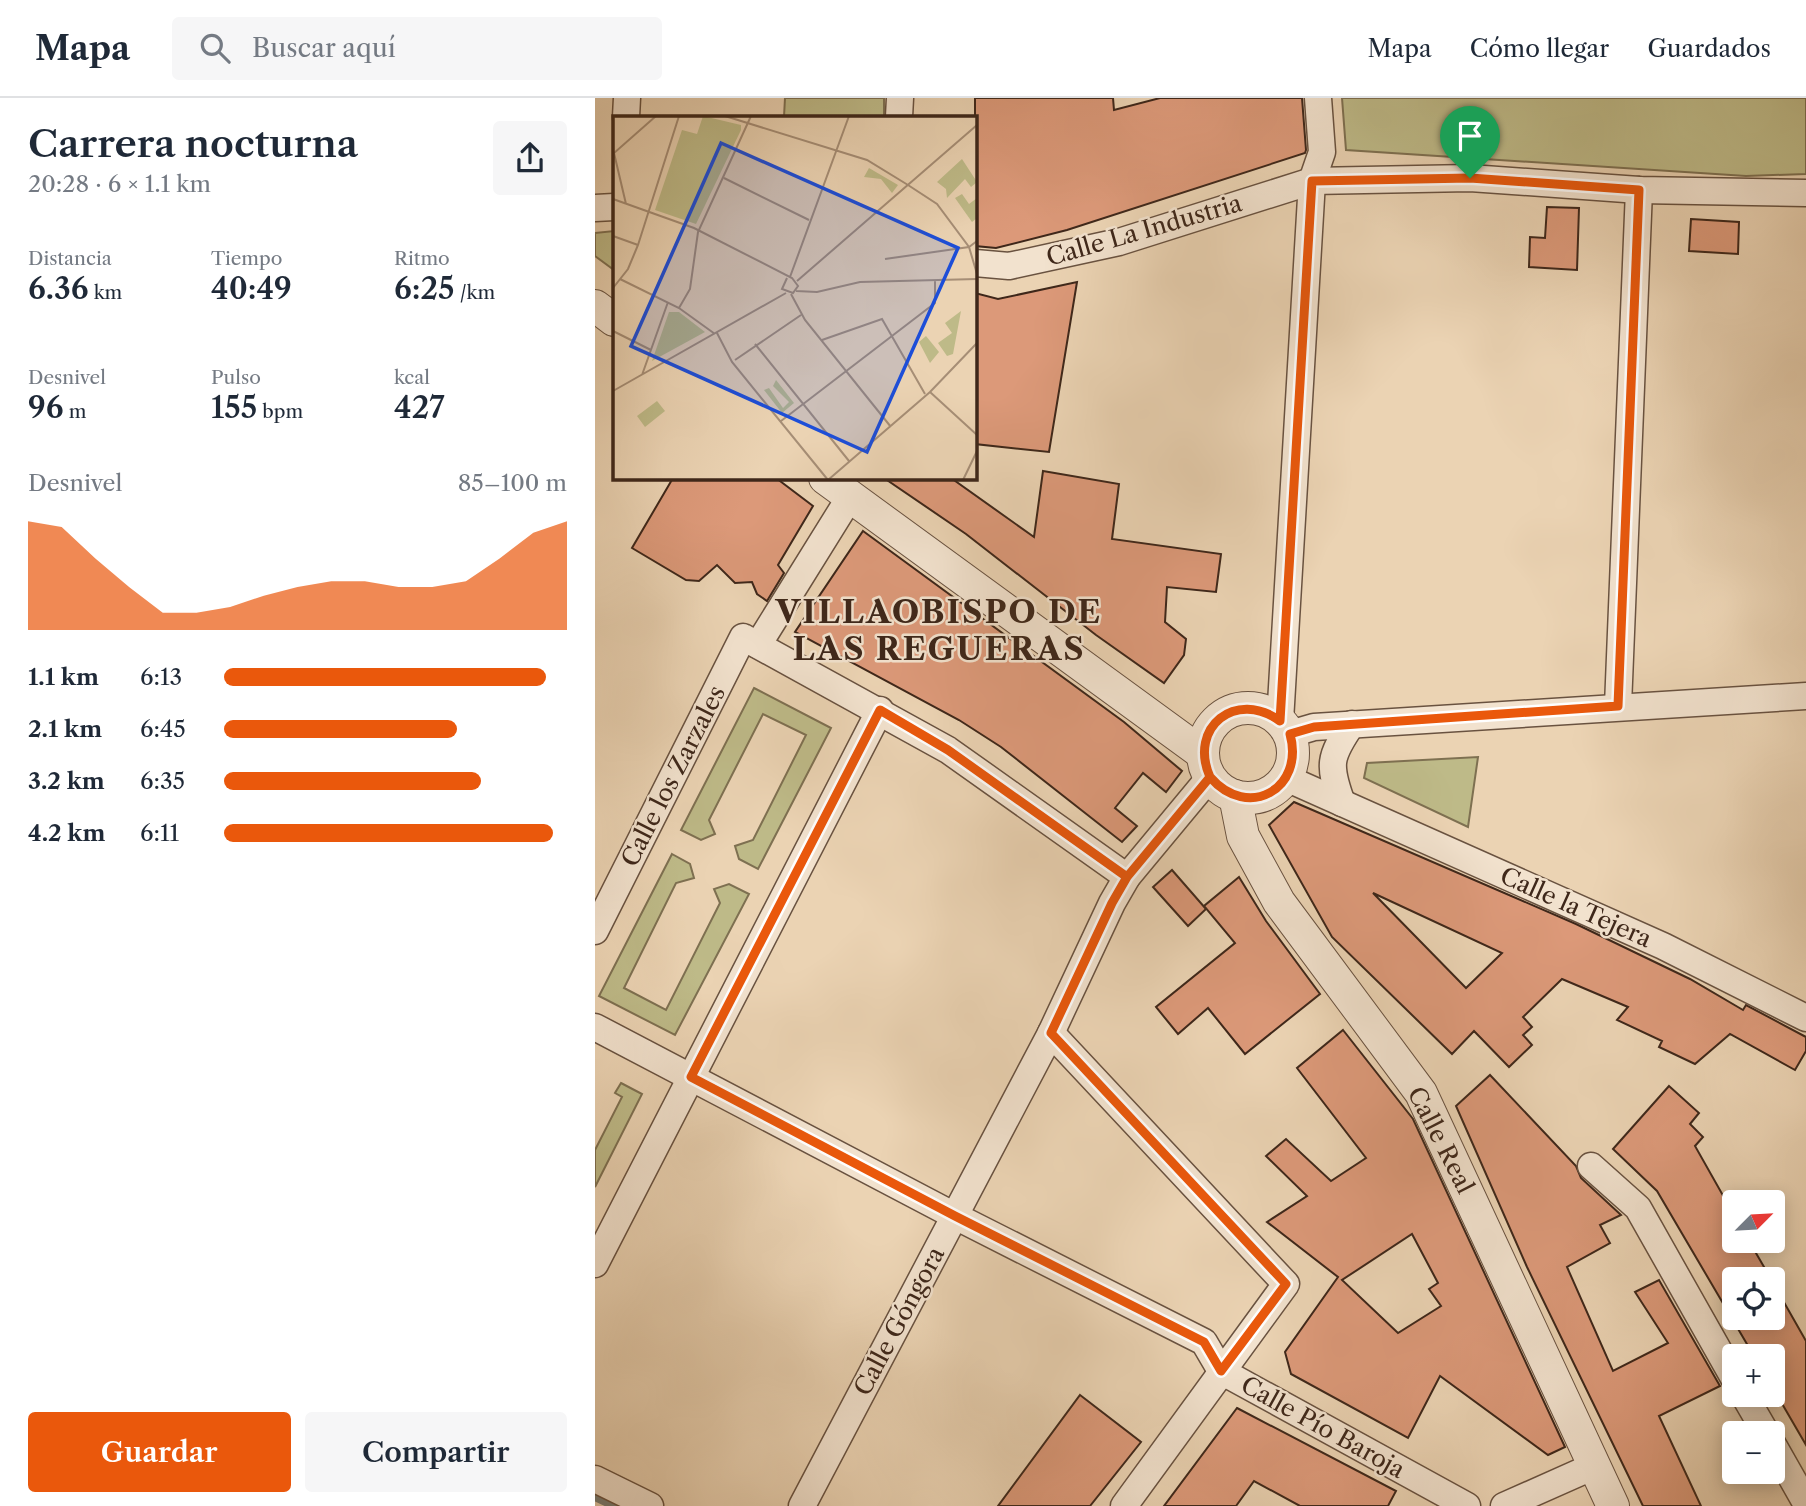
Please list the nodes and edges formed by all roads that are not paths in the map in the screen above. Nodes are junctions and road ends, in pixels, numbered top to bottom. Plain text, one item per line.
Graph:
1 (627, 98) edge
2 (900, 98) edge
3 (1318, 98) edge
4 (626, 116) edge
5 (899, 116) edge
6 (1312, 181) junction
7 (1639, 190) junction
8 (1806, 193) edge
9 (613, 207) edge
10 (595, 208) edge
11 (977, 263) edge
12 (595, 306) edge
13 (613, 319) edge
14 (841, 486) edge
15 (758, 645) junction
16 (1806, 696) edge
17 (1618, 706) junction
18 (880, 710) junction
19 (1352, 724) junction
20 (1285, 728) junction
21 (1207, 766) junction
22 (1286, 778) junction
23 (1235, 796) junction
24 (1342, 803) junction
25 (1127, 877) junction
26 (595, 931) edge
27 (1806, 1018) edge
28 (595, 1027) edge
29 (1051, 1033) junction
30 (691, 1077) junction
31 (1591, 1166) dead end
32 (955, 1216) junction
33 (595, 1264) edge
34 (1722, 1356) edge
35 (1221, 1371) junction
36 (1594, 1466) junction
37 (1785, 1466) edge
38 (595, 1479) edge
39 (1806, 1503) edge
40 (650, 1506) edge
41 (803, 1506) edge
42 (1125, 1506) edge
43 (1467, 1506) edge
44 (1504, 1506) edge
45 (1613, 1506) edge

1 - 4 street
2 - 5 street
3 - 6 street
6 - 7 street
6 - 11 street, Calle La Industria
6 - 20 street
7 - 8 street
7 - 17 street
9 - 10 street
12 - 13 street
14 - 15 street
14 - 21 street
15 - 18 street
15 - 26 street, Calle los Zarzales
16 - 17 street
17 - 19 street
18 - 25 street
18 - 30 street
19 - 20 street
19 - 24 street
20 - 21 street
20 - 22 street
21 - 23 street
21 - 25 street, Calle Góngora
22 - 23 street
22 - 24 street, Calle la Tejera
23 - 36 street, Calle Real
24 - 27 street, Calle la Tejera
25 - 29 street, Calle Góngora
28 - 30 street, Calle Pío Baroja
29 - 32 street, Calle Góngora
29 - 35 street
30 - 32 street, Calle Pío Baroja
30 - 33 street
31 - 34 street
32 - 35 street, Calle Pío Baroja
32 - 41 street, Calle Góngora
35 - 42 street
35 - 43 street, Calle Pío Baroja
36 - 44 street
36 - 45 street, Calle Real
37 - 39 street
38 - 40 street

